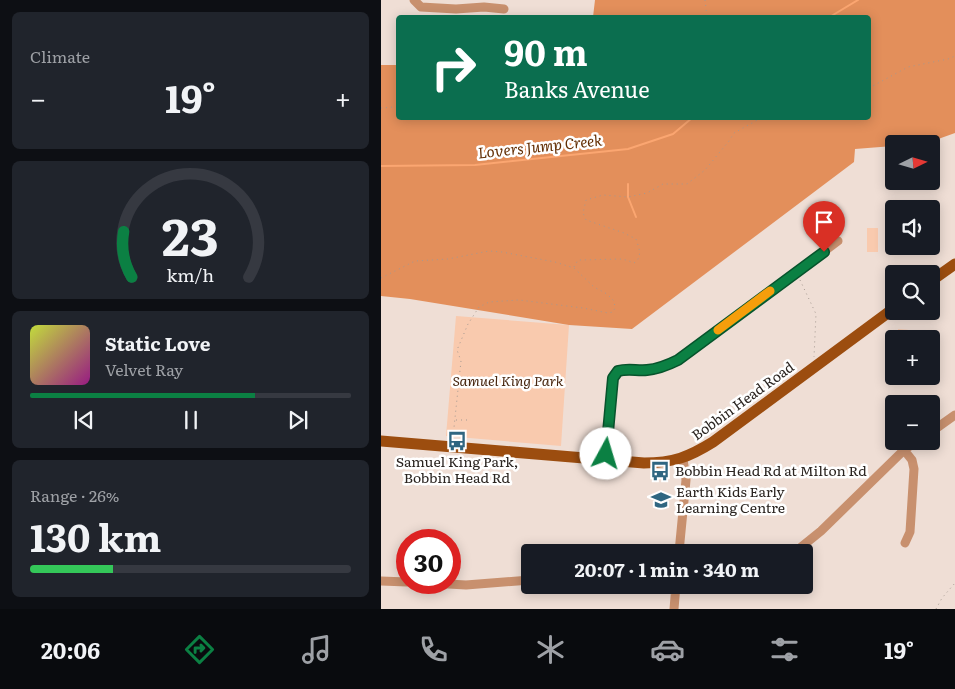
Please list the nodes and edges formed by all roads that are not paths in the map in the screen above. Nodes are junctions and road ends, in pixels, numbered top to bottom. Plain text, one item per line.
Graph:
1 (414, 0) edge
2 (504, 9) dead end
3 (838, 241) dead end
4 (955, 264) edge
5 (940, 275) edge
6 (885, 315) edge
7 (955, 415) edge
8 (940, 426) edge
9 (381, 441) edge
10 (904, 450) joint
11 (683, 459) junction
12 (605, 460) junction
13 (905, 543) dead end
14 (680, 544) edge
15 (805, 544) edge
16 (381, 581) edge
17 (521, 581) edge
18 (396, 582) edge
19 (461, 585) edge
20 (675, 594) edge
21 (674, 609) edge

1 - 2 street
3 - 12 street
4 - 5 main road
6 - 11 main road, Bobbin Head Road
7 - 8 street
9 - 12 main road, Bobbin Head Road
10 - 13 street
10 - 15 street
11 - 12 main road, Bobbin Head Road
11 - 14 street
16 - 18 street
17 - 19 street
20 - 21 street

